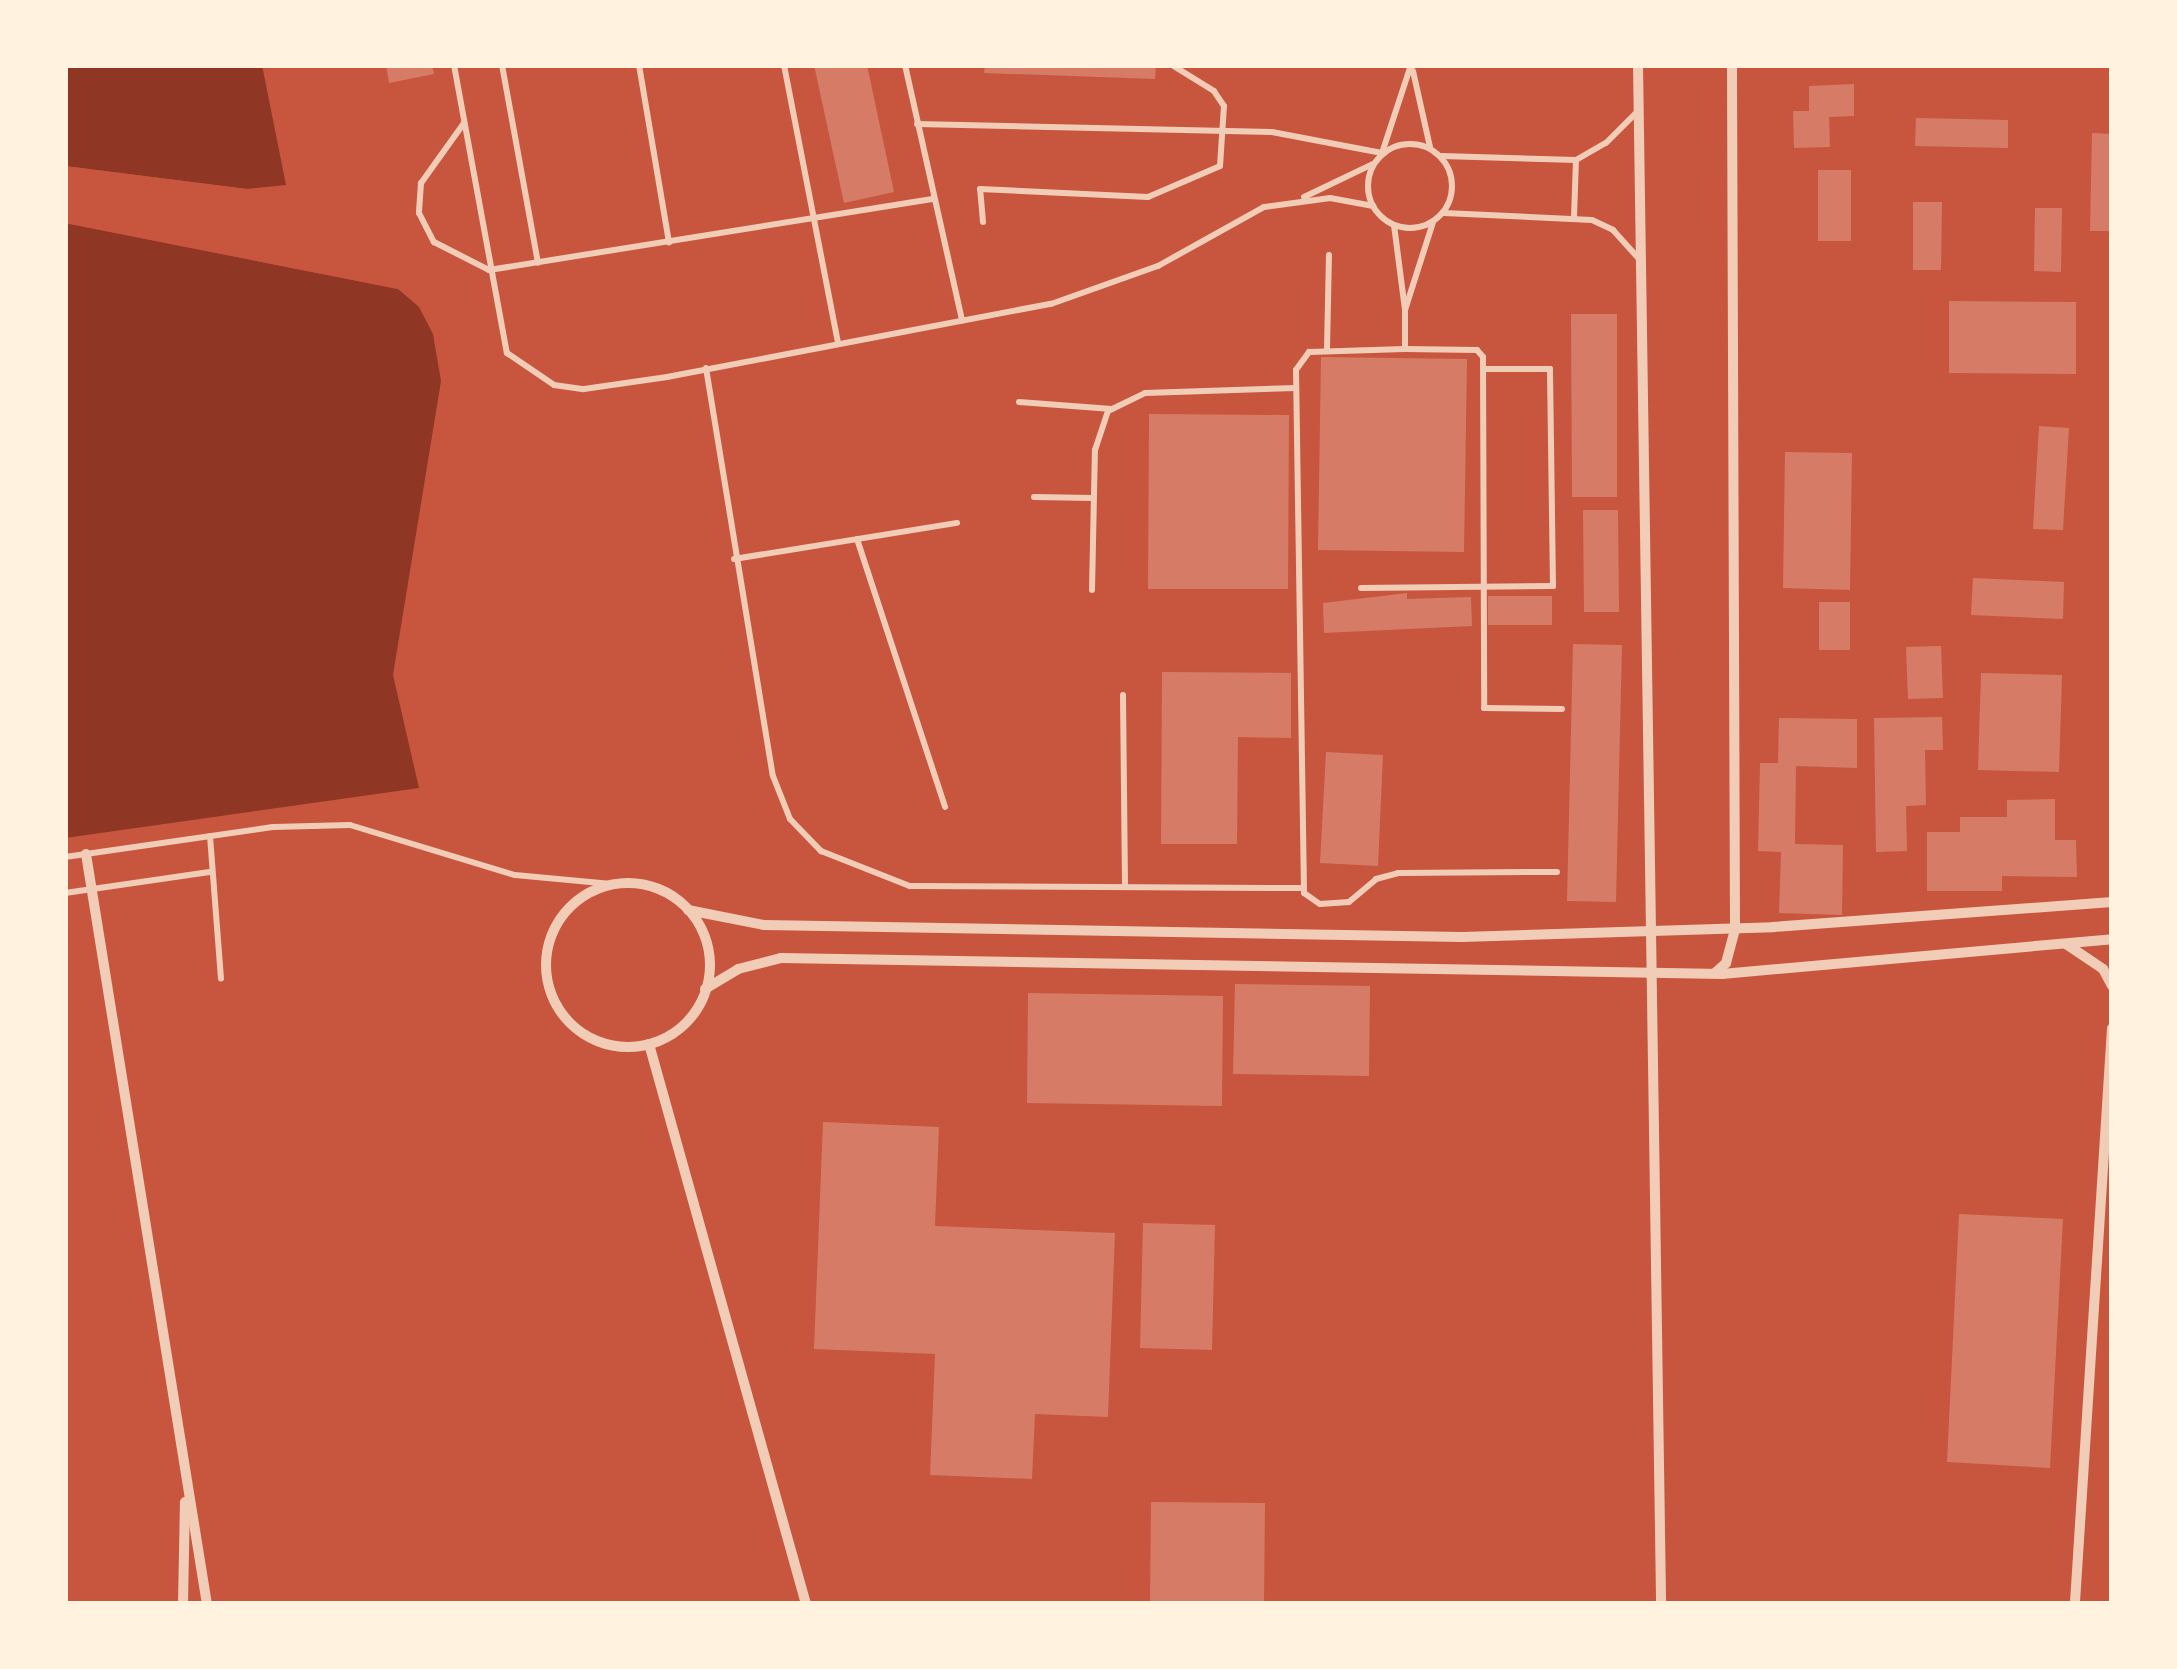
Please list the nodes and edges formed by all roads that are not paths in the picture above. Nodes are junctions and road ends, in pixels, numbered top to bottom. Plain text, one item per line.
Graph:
1 (454, 65) edge
2 (502, 65) edge
3 (639, 65) edge
4 (784, 65) edge
5 (905, 65) edge
6 (1172, 65) edge
7 (1411, 65) edge
8 (1638, 65) edge
9 (1732, 65) edge
10 (1638, 112) junction
11 (466, 120) junction
12 (918, 124) junction
13 (1226, 129) junction
14 (1430, 148) junction
15 (1382, 153) junction
16 (1440, 156) junction
17 (1576, 160) junction
18 (1374, 164) junction
19 (1298, 199) junction
20 (932, 200) junction
21 (1373, 206) junction
22 (1444, 212) junction
23 (1574, 217) junction
24 (811, 219) junction
25 (983, 222) dead end
26 (1433, 222) junction
27 (1394, 225) junction
28 (669, 242) junction
29 (1329, 255) dead end
30 (1638, 258) junction
31 (538, 262) junction
32 (489, 270) junction
33 (1405, 310) junction
34 (962, 320) junction
35 (838, 344) junction
36 (1328, 349) junction
37 (1405, 349) junction
38 (706, 368) junction
39 (1484, 369) junction
40 (1296, 388) junction
41 (1020, 402) dead end
42 (1112, 409) junction
43 (1034, 497) dead end
44 (1093, 498) junction
45 (957, 524) dead end
46 (857, 539) junction
47 (734, 559) junction
48 (1484, 587) junction
49 (1361, 588) dead end
50 (1092, 590) dead end
51 (1123, 695) dead end
52 (1562, 709) dead end
53 (945, 807) dead end
54 (210, 836) junction
55 (86, 854) junction
56 (65, 857) edge
57 (209, 872) junction
58 (1557, 872) dead end
59 (612, 884) junction
60 (1125, 886) junction
61 (94, 888) junction
62 (1304, 888) junction
63 (2112, 890) edge
64 (65, 892) edge
65 (2112, 902) edge
66 (2096, 904) junction
67 (688, 910) junction
68 (1735, 929) junction
69 (1653, 932) junction
70 (2112, 940) edge
71 (2065, 944) junction
72 (1652, 973) junction
73 (1714, 974) junction
74 (221, 979) dead end
75 (2112, 986) edge
76 (706, 989) junction
77 (2112, 1028) edge
78 (649, 1044) junction
79 (185, 1496) junction
80 (806, 1603) edge
81 (2073, 1603) edge
82 (183, 1604) edge
83 (207, 1604) edge
84 (1661, 1604) edge

1 - 11 lane
2 - 31 lane
3 - 28 lane
4 - 24 lane
5 - 12 lane
6 - 13 lane
7 - 14 lane
7 - 15 lane
8 - 10 street
9 - 68 street
10 - 17 lane
10 - 30 street
11 - 32 lane
11 - 32 lane
12 - 13 lane
12 - 20 lane
13 - 15 lane
13 - 25 lane
14 - 15 lane
14 - 16 lane
15 - 18 lane
16 - 17 lane
16 - 22 lane
17 - 23 lane
18 - 19 lane
18 - 21 lane
19 - 21 lane
19 - 34 lane
20 - 24 lane
20 - 34 lane
21 - 27 lane
22 - 23 lane
22 - 26 lane
23 - 30 lane
24 - 28 lane
24 - 35 lane
26 - 27 lane
26 - 33 lane
27 - 33 lane
28 - 31 lane
29 - 36 lane
30 - 69 street
31 - 32 lane
32 - 38 lane
33 - 37 lane
34 - 35 lane
35 - 38 lane
36 - 37 lane
36 - 40 lane
37 - 39 lane
38 - 47 lane
39 - 48 lane
39 - 48 lane
40 - 42 lane
40 - 62 lane
41 - 42 lane
42 - 44 lane
43 - 44 lane
44 - 50 lane
45 - 46 lane
46 - 47 lane
46 - 53 lane
47 - 60 lane
48 - 49 lane
48 - 52 lane
51 - 60 lane
54 - 55 lane
54 - 57 lane
54 - 59 lane
55 - 56 lane
55 - 61 street
57 - 61 lane
57 - 74 lane
58 - 62 lane
59 - 67 street
59 - 78 street
60 - 62 lane
61 - 64 lane
61 - 79 street
63 - 66 street
65 - 66 street
66 - 68 street
67 - 69 street
67 - 76 street
68 - 69 street
68 - 73 street
69 - 72 street
70 - 71 street
71 - 73 street
71 - 75 street
72 - 73 street
72 - 76 street
72 - 84 street
76 - 78 street
77 - 81 street
78 - 80 street
79 - 82 street
79 - 83 street

